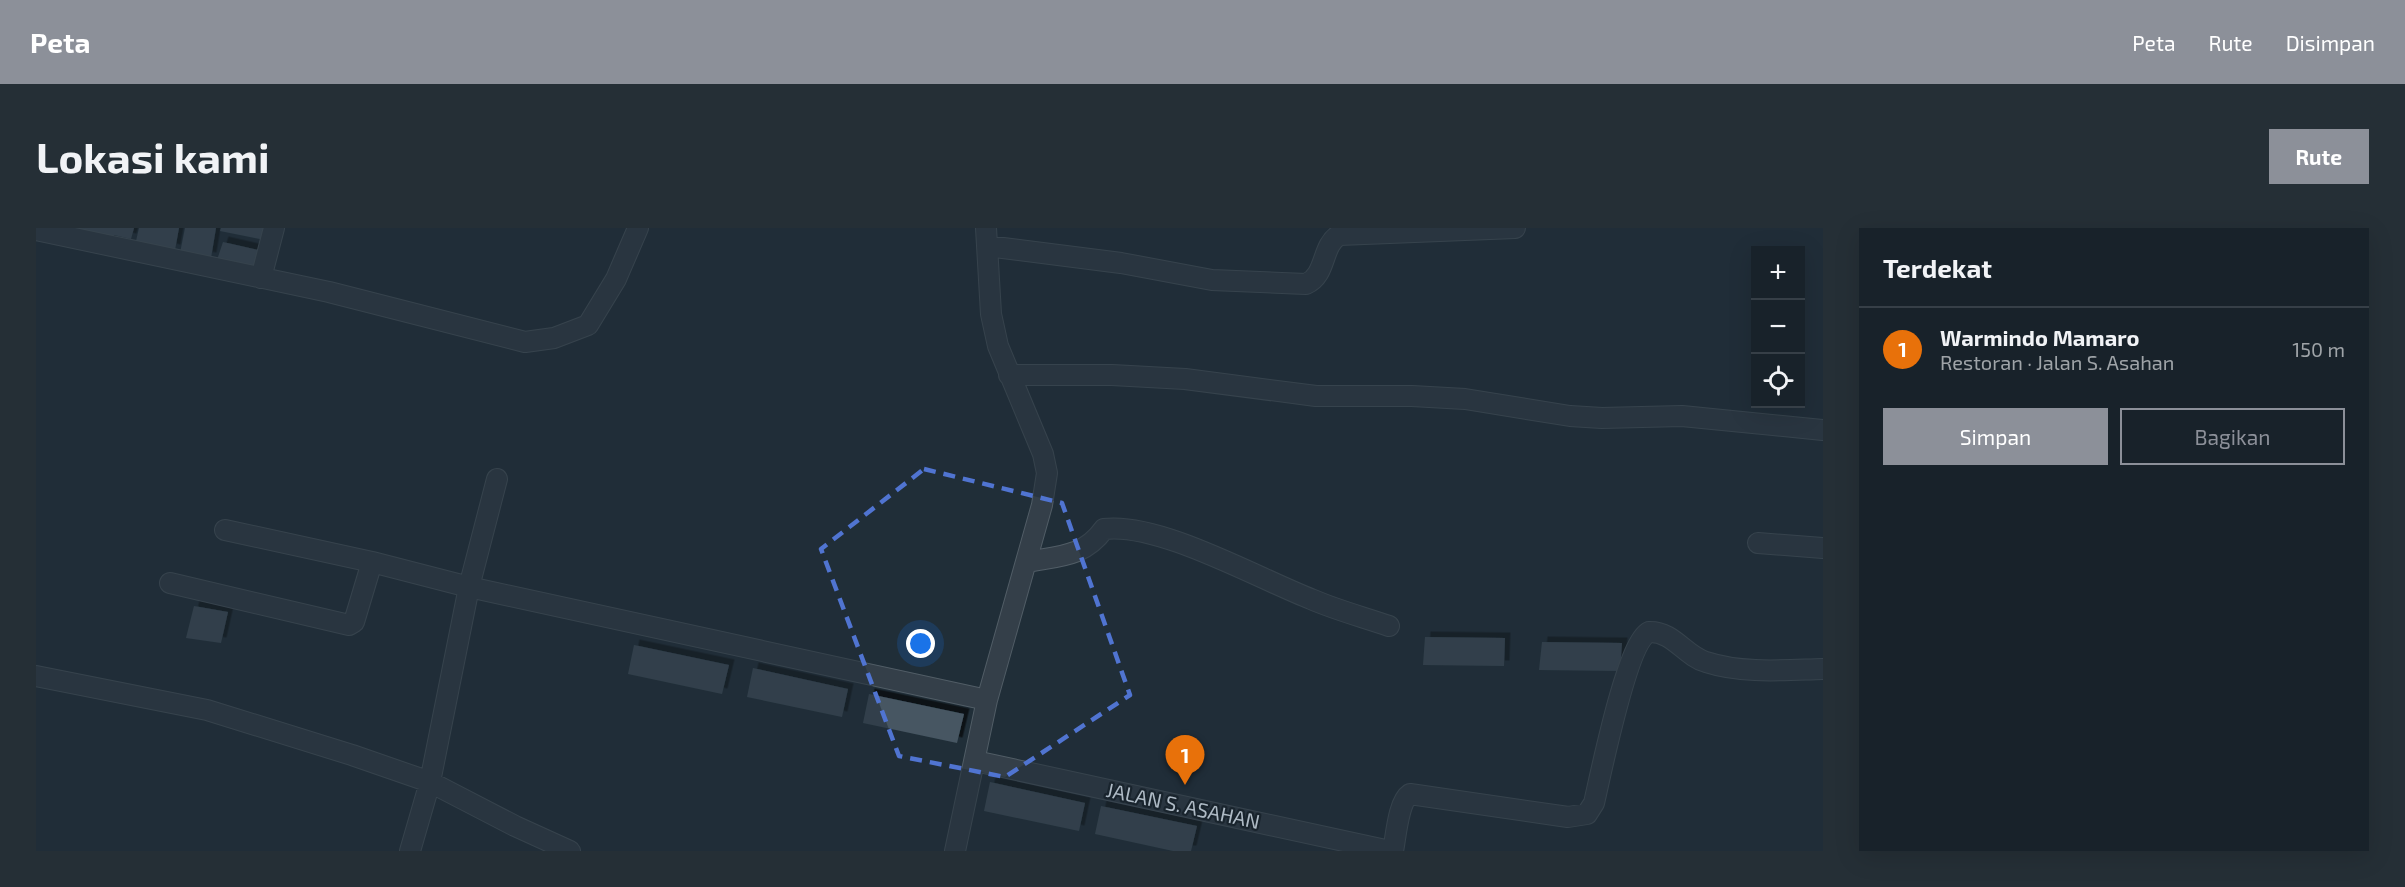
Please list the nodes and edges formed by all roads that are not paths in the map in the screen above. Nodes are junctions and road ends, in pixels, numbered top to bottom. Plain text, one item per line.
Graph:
1 (274, 228) edge
2 (638, 228) edge
3 (1515, 228) edge
4 (36, 231) edge
5 (987, 237) edge
6 (261, 278) junction
7 (1009, 375) junction
8 (1823, 430) edge
9 (497, 479) dead end
10 (225, 530) dead end
11 (1758, 543) dead end
12 (1823, 548) edge
13 (372, 562) junction
14 (1027, 562) junction
15 (170, 583) dead end
16 (470, 587) junction
17 (1389, 626) dead end
18 (1823, 669) edge
19 (36, 676) edge
20 (987, 700) junction
21 (975, 761) junction
22 (430, 782) junction
23 (410, 851) edge
24 (570, 851) edge
25 (955, 851) edge
26 (1392, 851) edge

1 - 6 street
2 - 6 street
3 - 5 street
4 - 6 street
5 - 7 street
7 - 8 street
7 - 14 street
9 - 16 street
10 - 13 street
11 - 12 street
13 - 15 street
13 - 16 street
14 - 17 street
14 - 20 street
16 - 20 street
16 - 22 street
18 - 26 street
19 - 22 street
20 - 21 street
21 - 25 street
21 - 26 street, JALAN S. ASAHAN
22 - 23 street
22 - 24 street

